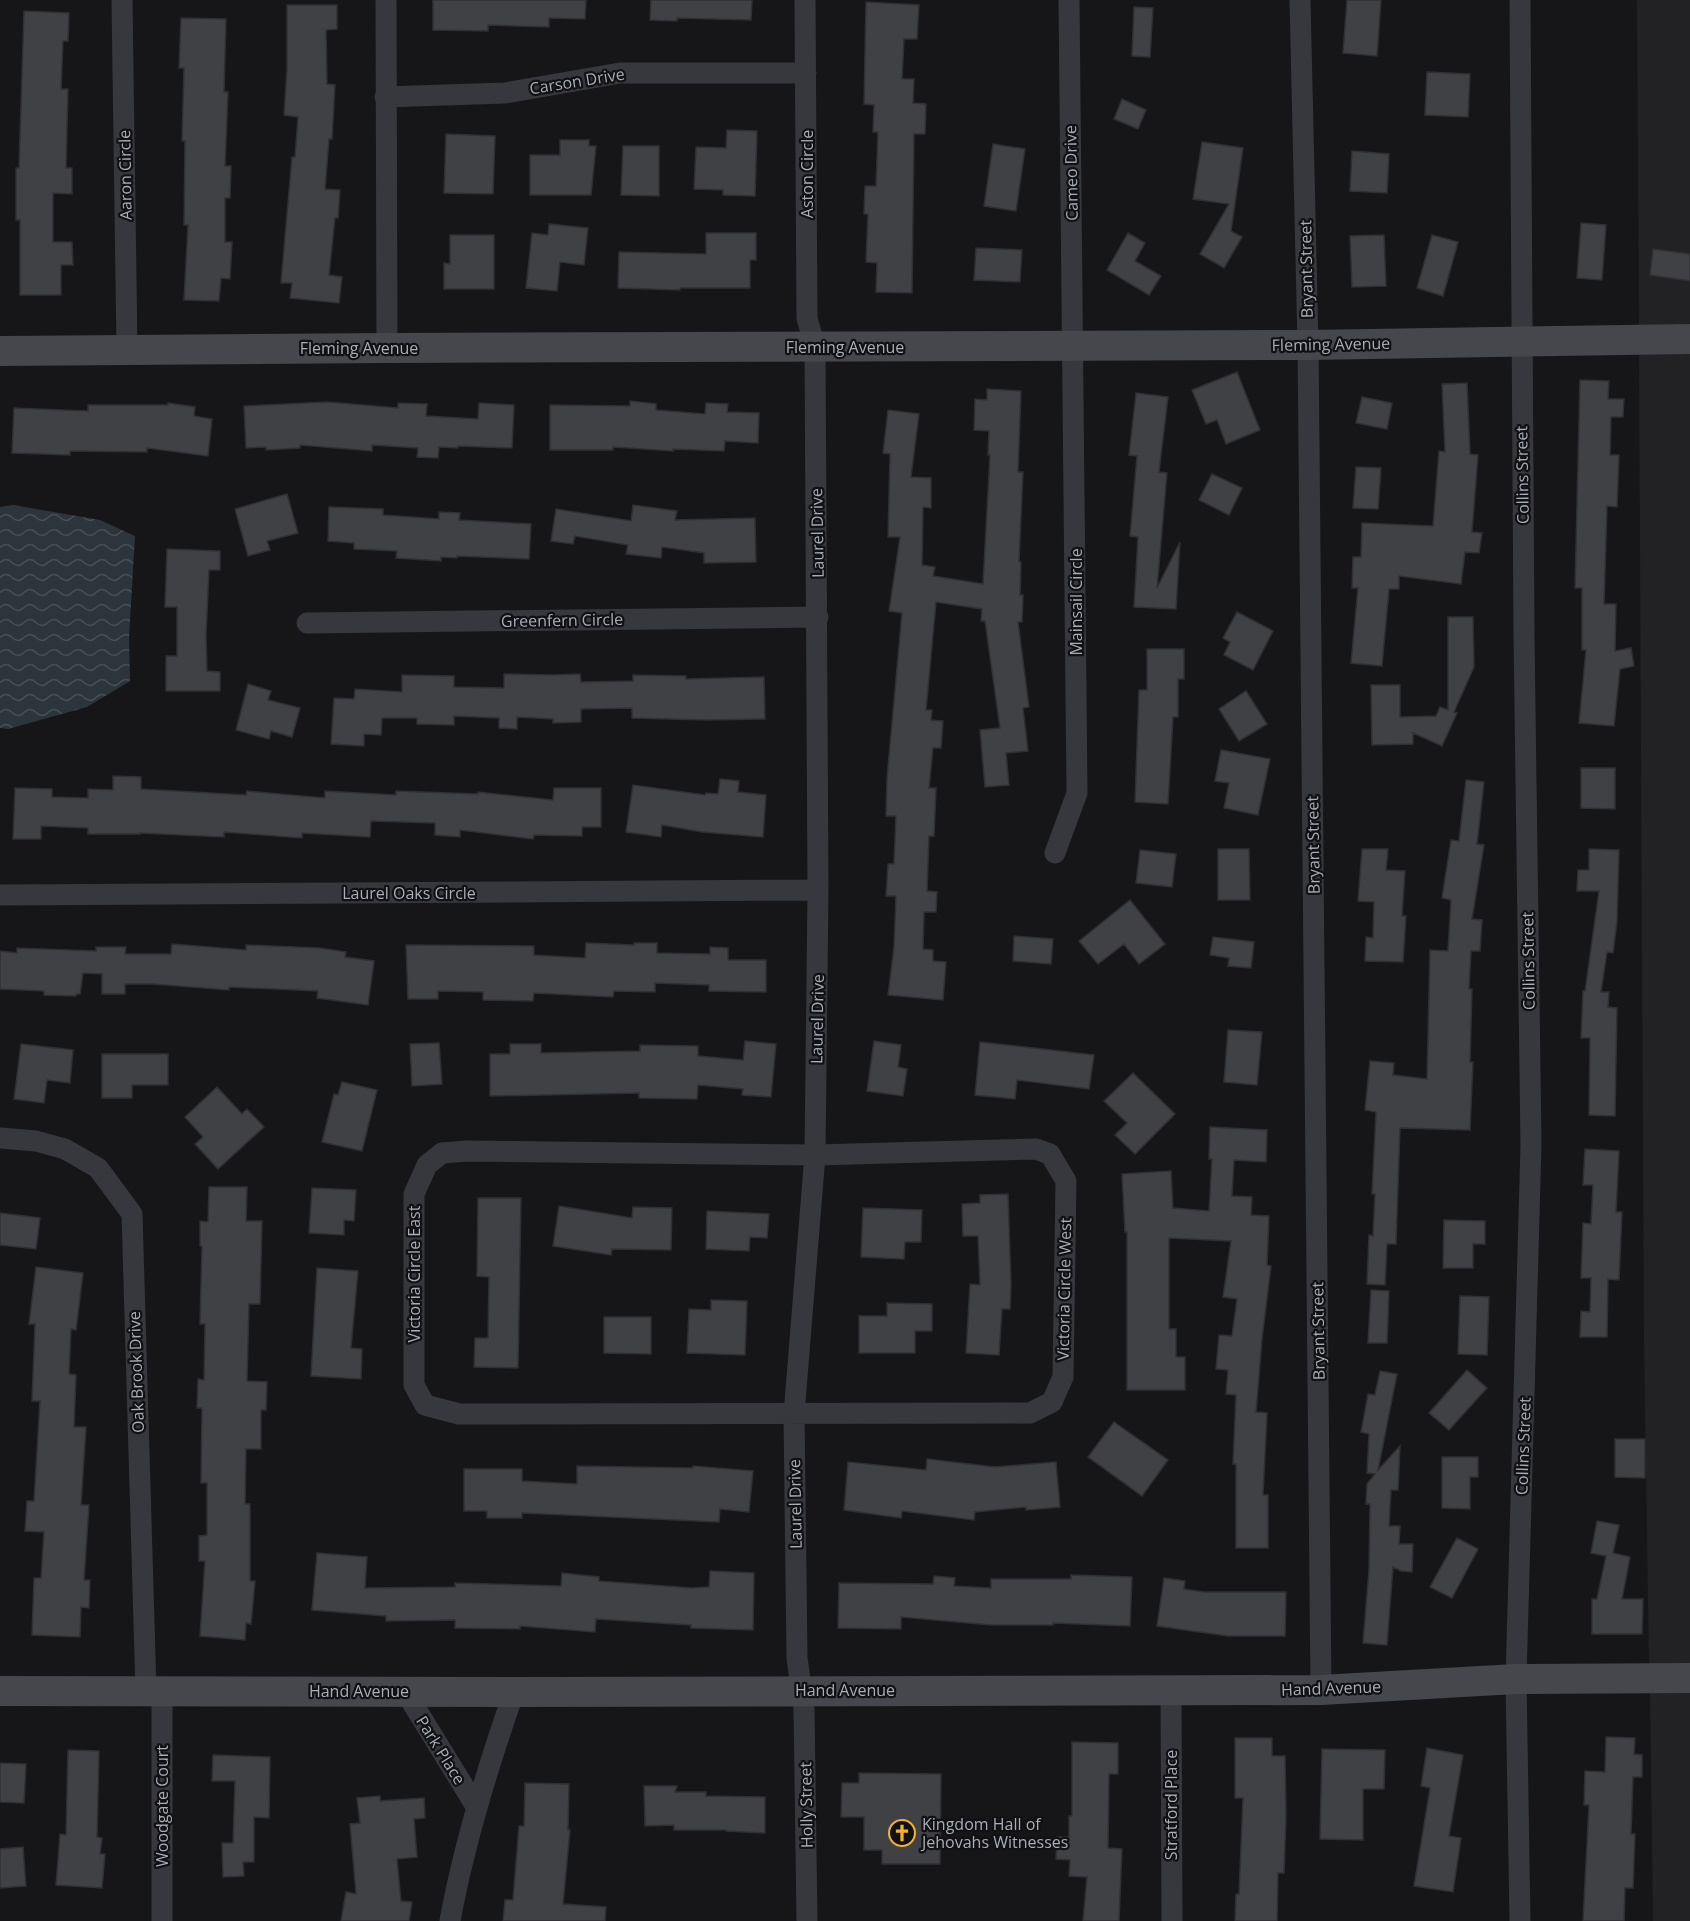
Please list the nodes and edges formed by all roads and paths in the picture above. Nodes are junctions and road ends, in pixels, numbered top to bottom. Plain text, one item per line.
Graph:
1 (123, 0) edge
2 (386, 0) edge
3 (805, 0) edge
4 (1069, 0) edge
5 (1300, 0) edge
6 (1520, 0) edge
7 (806, 73) junction
8 (385, 97) junction
9 (1690, 339) edge
10 (1521, 340) junction
11 (1308, 345) junction
12 (1074, 346) junction
13 (815, 347) junction
14 (387, 348) junction
15 (127, 350) junction
16 (0, 351) edge
17 (818, 617) junction
18 (307, 623) dead end
19 (1054, 854) dead end
20 (818, 890) junction
21 (0, 895) edge
22 (0, 1138) edge
23 (815, 1155) junction
24 (794, 1414) junction
25 (1690, 1678) edge
26 (1516, 1679) junction
27 (1171, 1689) junction
28 (0, 1690) edge
29 (801, 1690) junction
30 (1321, 1690) junction
31 (154, 1691) junction
32 (405, 1691) junction
33 (514, 1692) junction
34 (477, 1808) junction
35 (162, 1921) edge
36 (450, 1921) edge
37 (807, 1921) edge
38 (1172, 1921) edge
39 (1520, 1921) edge

1 - 15 street, Aaron Circle
2 - 8 street
3 - 7 street, Aston Circle
4 - 12 street, Cameo Drive
5 - 11 street, Bryant Street
6 - 10 street, Collins Street
7 - 8 street, Carson Drive
7 - 13 street, Aston Circle
8 - 14 street
9 - 10 street, Fleming Avenue
10 - 11 street, Fleming Avenue
10 - 26 street, Collins Street
11 - 12 street, Fleming Avenue
11 - 30 street, Bryant Street
12 - 13 street, Fleming Avenue
12 - 19 street, Mainsail Circle
13 - 14 street, Fleming Avenue
13 - 17 street, Laurel Drive
14 - 15 street, Fleming Avenue
15 - 16 street, Fleming Avenue
17 - 18 street, Greenfern Circle
17 - 20 street, Laurel Drive
20 - 21 street, Laurel Oaks Circle
20 - 23 street, Laurel Drive
22 - 31 street, Oak Brook Drive
23 - 24 street, Laurel Drive
23 - 24 street, Victoria Circle West
23 - 24 street, Victoria Circle East
24 - 29 street, Laurel Drive
25 - 26 street, Hand Avenue
26 - 30 street, Hand Avenue
26 - 39 street, Collins Street
27 - 29 street, Hand Avenue
27 - 30 street, Hand Avenue
27 - 38 street, Stratford Place
28 - 31 street, Hand Avenue
29 - 33 street, Hand Avenue
29 - 37 street, Holly Street
31 - 32 street, Hand Avenue
31 - 35 street, Woodgate Court
32 - 33 street, Hand Avenue
32 - 34 street, Park Place
33 - 34 street, Park Place
34 - 36 street, Park Place

